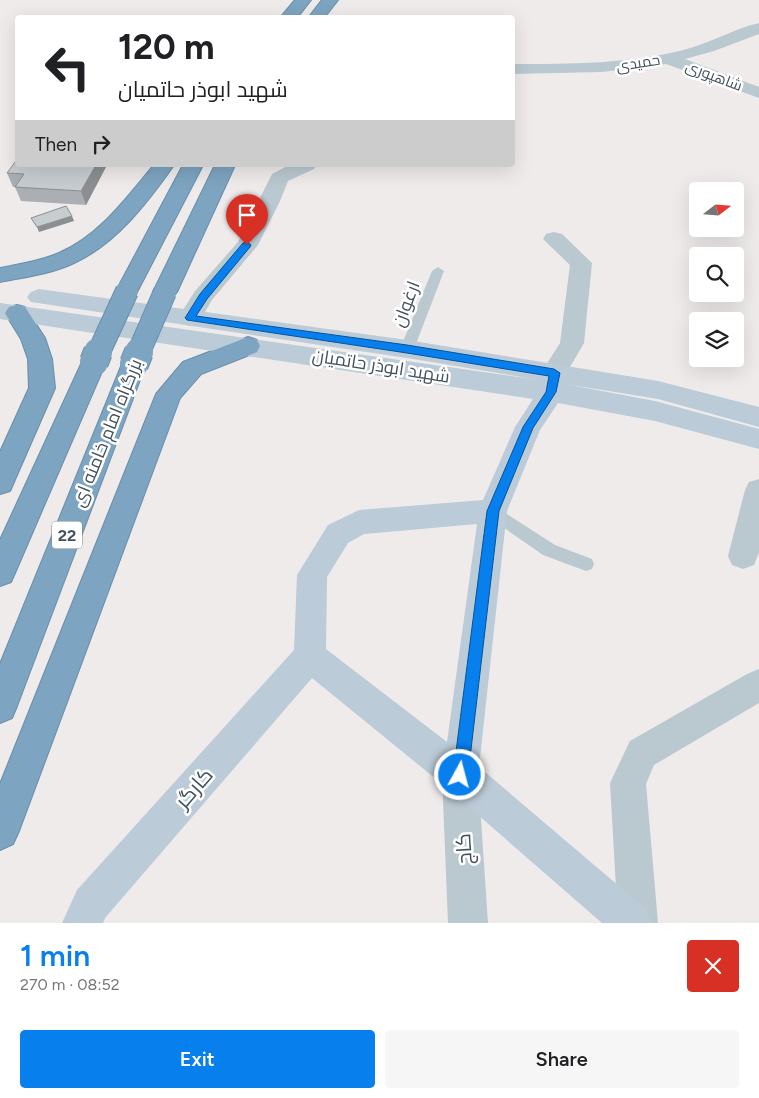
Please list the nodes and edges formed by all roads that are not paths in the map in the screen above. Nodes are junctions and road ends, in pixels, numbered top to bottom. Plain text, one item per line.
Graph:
1 (303, 0) edge
2 (330, 0) edge
3 (290, 15) edge
4 (318, 15) edge
5 (759, 28) edge
6 (668, 59) junction
7 (515, 69) edge
8 (759, 93) edge
9 (162, 167) edge
10 (192, 167) edge
11 (225, 167) edge
12 (302, 167) edge
13 (554, 239) dead end
14 (438, 271) dead end
15 (0, 275) edge
16 (0, 292) edge
17 (8, 312) edge
18 (190, 318) junction
19 (248, 346) junction
20 (407, 349) junction
21 (553, 383) junction
22 (759, 417) edge
23 (759, 439) edge
24 (0, 483) edge
25 (759, 490) edge
26 (493, 511) junction
27 (743, 556) dead end
28 (586, 564) dead end
29 (0, 573) edge
30 (310, 656) junction
31 (759, 685) edge
32 (0, 706) edge
33 (460, 775) junction
34 (0, 830) edge
35 (82, 923) edge
36 (468, 923) edge
37 (632, 923) edge
38 (638, 923) edge

1 - 3 highway
2 - 4 highway
5 - 6 street, حمیدی
6 - 7 street, حمیدی
6 - 8 street, شاهپوری
9 - 15 highway
10 - 29 highway, bridge
11 - 32 highway, بزرگراه امام خامنه ای / 22, bridge
12 - 18 street
13 - 21 street
14 - 20 lane, ارغوان
16 - 18 main road, شهید ابوذر حاتمیان
17 - 19 main road, شهید ابوذر حاتمیان
17 - 24 highway
18 - 20 main road, شهید ابوذر حاتمیان
19 - 21 main road, شهید ابوذر حاتمیان
19 - 34 highway
20 - 21 main road, شهید ابوذر حاتمیان
21 - 22 main road, شهید ابوذر حاتمیان
21 - 23 main road, شهید ابوذر حاتمیان
21 - 26 main road
25 - 27 street
26 - 28 lane
26 - 30 main road
26 - 33 main road
30 - 33 main road
30 - 35 main road, کارگر
31 - 38 street
33 - 36 street, کاج
33 - 37 main road

